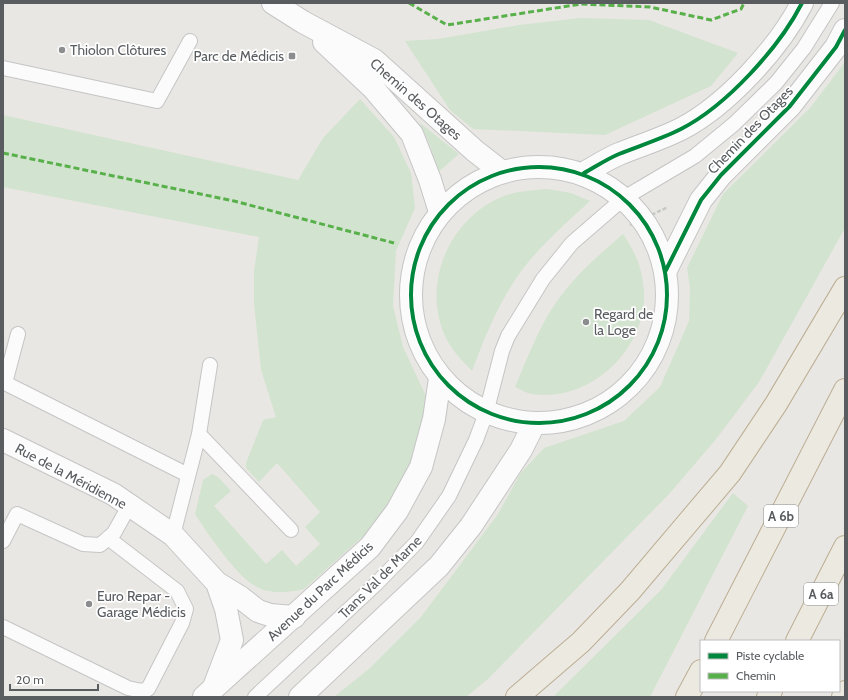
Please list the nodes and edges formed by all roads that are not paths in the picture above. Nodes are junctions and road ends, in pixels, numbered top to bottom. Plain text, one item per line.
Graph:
1 (273, 3) edge
2 (802, 3) edge
3 (832, 3) edge
4 (303, 22) junction
5 (845, 30) edge
6 (190, 42) dead end
7 (3, 68) edge
8 (502, 172) junction
9 (584, 173) junction
10 (624, 198) junction
11 (440, 212) junction
12 (666, 270) junction
13 (845, 288) edge
14 (18, 334) dead end
15 (210, 365) dead end
16 (440, 378) junction
17 (845, 390) edge
18 (486, 413) junction
19 (534, 424) junction
20 (199, 434) junction
21 (3, 440) edge
22 (188, 475) junction
23 (129, 506) junction
24 (291, 530) dead end
25 (173, 536) junction
26 (108, 538) junction
27 (3, 541) edge
28 (845, 546) edge
29 (217, 582) junction
30 (294, 617) junction
31 (3, 627) edge
32 (717, 640) edge
33 (798, 640) edge
34 (700, 672) edge
35 (209, 692) edge
36 (845, 692) edge
37 (255, 697) edge
38 (300, 697) edge
39 (517, 697) edge
40 (687, 697) edge
41 (842, 697) edge

1 - 4 street, Chemin des Otages
2 - 9 street
3 - 10 lane, Trans Val de Marne
4 - 8 street, Chemin des Otages
4 - 11 street, Chemin des Otages
5 - 12 street, Chemin des Otages
6 - 7 lane
8 - 9 street
8 - 11 street
9 - 10 street
10 - 12 street
10 - 18 lane, Trans Val de Marne
11 - 16 street
12 - 19 street
13 - 39 highway
14 - 22 lane
15 - 20 lane
16 - 18 street
16 - 30 street, Avenue du Parc Médicis
17 - 32 highway, A 6b
18 - 19 street
18 - 37 lane, Trans Val de Marne
19 - 38 street
20 - 22 lane
20 - 24 lane
21 - 23 street, Rue de la Méridienne
22 - 25 lane
23 - 25 street, Rue de la Méridienne
23 - 26 lane
25 - 29 street, Rue de la Méridienne
26 - 27 lane
26 - 31 lane
28 - 33 highway, A 6a
29 - 30 street
29 - 35 street, Rue de la Méridienne
30 - 35 street, Avenue du Parc Médicis
34 - 40 highway
36 - 41 highway

